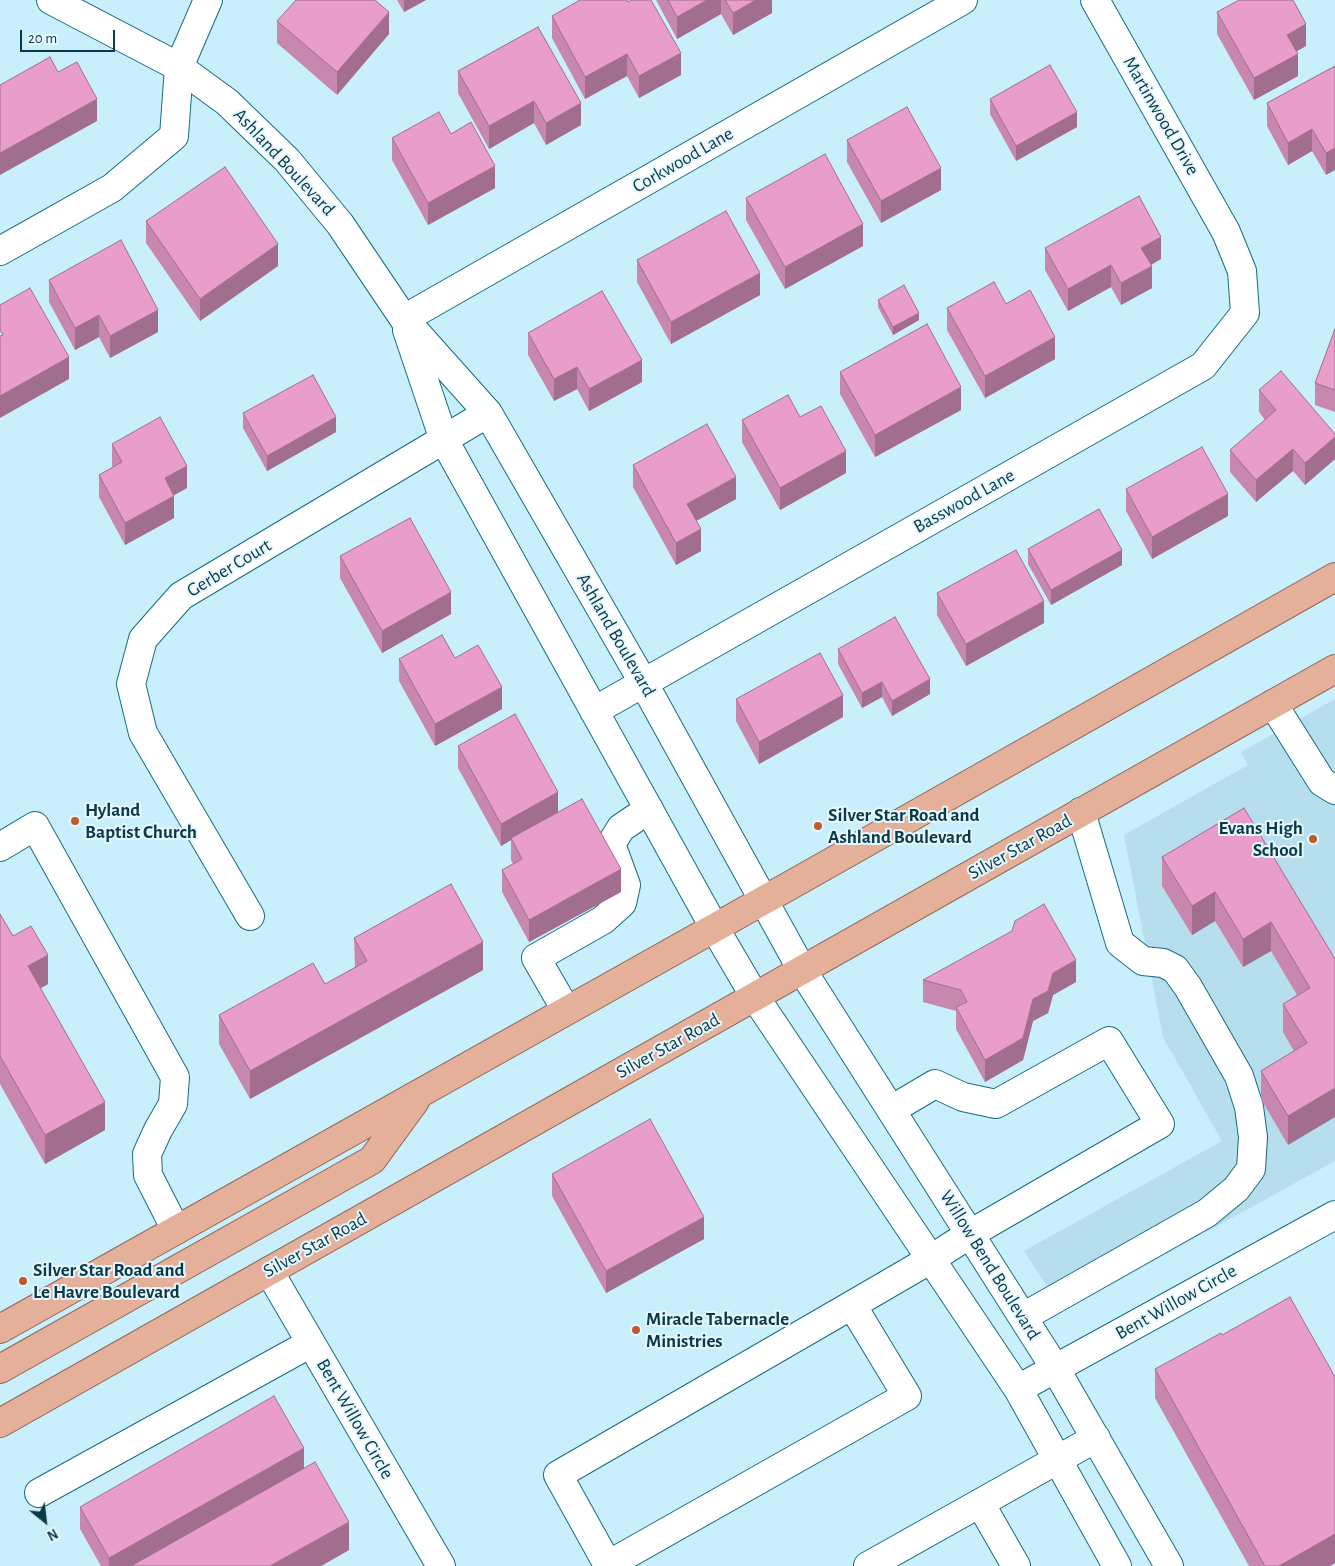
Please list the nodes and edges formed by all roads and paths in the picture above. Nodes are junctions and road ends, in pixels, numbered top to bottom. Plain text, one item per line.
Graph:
1 (50, 0) edge
2 (208, 0) edge
3 (963, 0) edge
4 (1095, 0) edge
5 (179, 67) junction
6 (1226, 232) joint
7 (0, 250) edge
8 (404, 319) junction
9 (488, 413) junction
10 (444, 440) junction
11 (1335, 577) edge
12 (1335, 669) edge
13 (643, 682) junction
14 (1273, 704) junction
15 (594, 710) junction
16 (1335, 790) edge
17 (648, 809) junction
18 (1081, 812) junction
19 (0, 847) edge
20 (763, 900) junction
21 (250, 916) dead end
22 (714, 927) junction
23 (802, 970) junction
24 (755, 997) junction
25 (566, 1010) junction
26 (420, 1093) junction
27 (891, 1110) junction
28 (1335, 1215) edge
29 (176, 1230) junction
30 (970, 1234) junction
31 (931, 1259) junction
32 (269, 1271) junction
33 (852, 1305) junction
34 (1023, 1318) junction
35 (0, 1329) edge
36 (311, 1343) junction
37 (1055, 1368) junction
38 (0, 1369) edge
39 (1018, 1388) junction
40 (0, 1423) edge
41 (1096, 1438) junction
42 (1058, 1459) junction
43 (39, 1492) dead end
44 (980, 1503) junction
45 (441, 1566) edge
46 (868, 1566) edge
47 (1016, 1566) edge
48 (1117, 1566) edge
49 (1169, 1566) edge

1 - 5 street, Ashland Boulevard
2 - 5 street
3 - 8 street, Corkwood Lane
4 - 6 street, Martinwood Drive
5 - 7 street
5 - 8 street, Ashland Boulevard
6 - 13 street, Basswood Lane
8 - 9 street, Ashland Boulevard
8 - 10 street, Ashland Boulevard
9 - 10 street, Gerber Court
9 - 13 street, Ashland Boulevard
10 - 15 street, Ashland Boulevard
10 - 21 street, Gerber Court
11 - 20 main road
12 - 14 main road, Silver Star Road
13 - 15 street, Basswood Lane
13 - 20 street, Ashland Boulevard
14 - 16 street
14 - 18 main road, Silver Star Road
15 - 17 street, Ashland Boulevard
17 - 22 street, Ashland Boulevard
17 - 25 street
18 - 23 main road, Silver Star Road
18 - 34 street
19 - 29 street
20 - 22 main road
20 - 23 street, Ashland Boulevard
22 - 24 street, Ashland Boulevard
22 - 25 main road
23 - 24 main road, Silver Star Road
23 - 27 street, Willow Bend Boulevard
24 - 31 street
24 - 32 main road, Silver Star Road
25 - 26 main road
26 - 29 main road
26 - 38 main road
27 - 30 street, Willow Bend Boulevard
27 - 30 street
28 - 37 street, Bent Willow Circle
29 - 35 main road
30 - 31 street
30 - 34 street, Willow Bend Boulevard
31 - 33 street
31 - 39 street
32 - 36 street, Bent Willow Circle
32 - 40 main road, Silver Star Road
33 - 33 street
34 - 37 street, Willow Bend Boulevard
36 - 43 street
36 - 45 street, Bent Willow Circle
37 - 39 street, Bent Willow Circle
37 - 41 street, Willow Bend Boulevard
39 - 42 street
41 - 42 street
41 - 49 street, Willow Bend Boulevard
42 - 44 street
42 - 48 street
44 - 46 street
44 - 47 street

